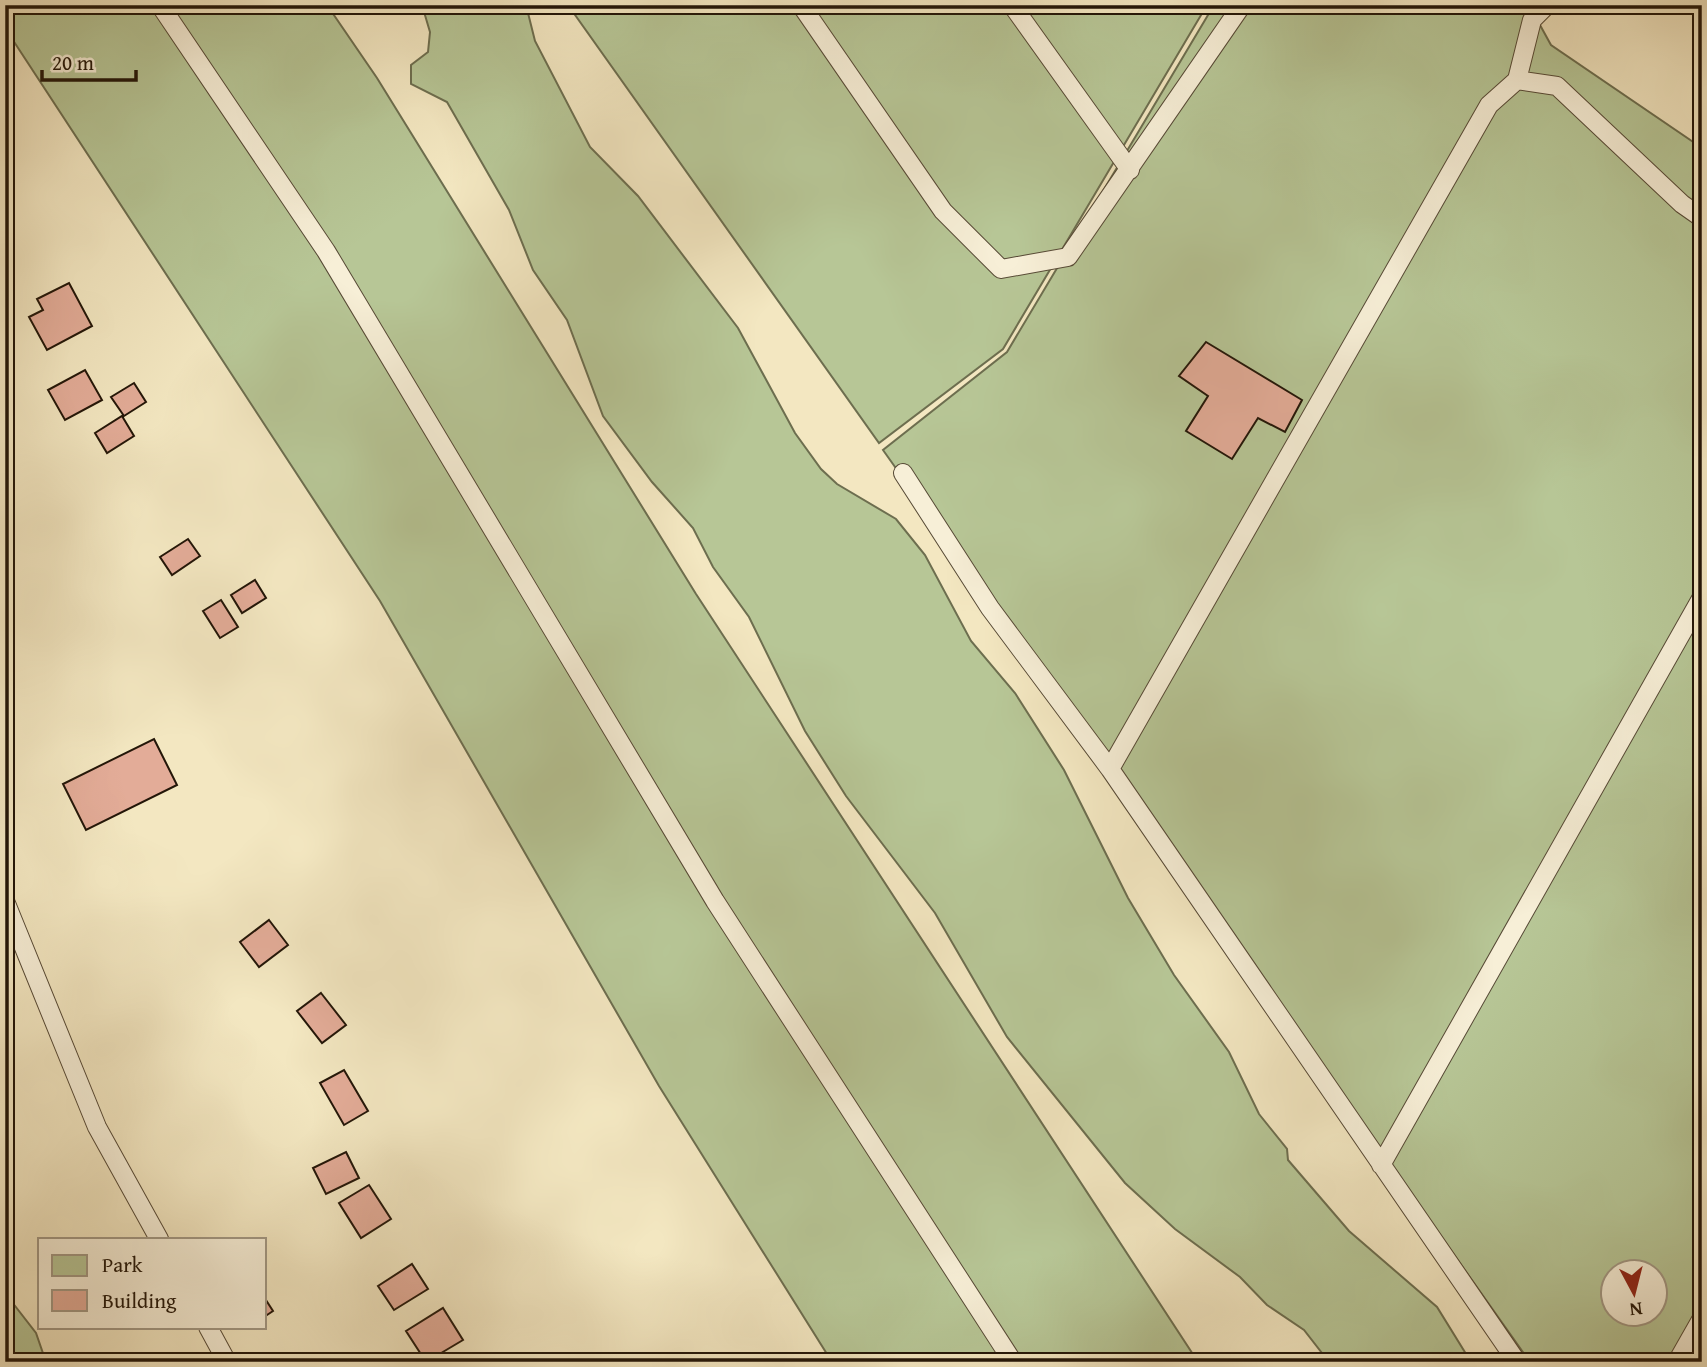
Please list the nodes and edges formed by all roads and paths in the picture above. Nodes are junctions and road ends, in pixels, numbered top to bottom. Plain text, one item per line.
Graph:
1 (160, 5) edge
2 (801, 5) edge
3 (1012, 5) edge
4 (1242, 5) edge
5 (1547, 5) edge
6 (1517, 80) junction
7 (1130, 170) junction
8 (1702, 218) edge
9 (903, 473) dead end
10 (1702, 597) edge
11 (1110, 769) junction
12 (5, 901) edge
13 (1381, 1165) junction
14 (158, 1238) edge
15 (1702, 1318) edge
16 (209, 1328) edge
17 (227, 1362) edge
18 (1013, 1362) edge
19 (1517, 1362) edge
20 (1677, 1362) edge

1 - 18 lane
2 - 7 lane
3 - 7 lane
4 - 7 lane
5 - 6 lane
6 - 8 lane
6 - 11 lane
9 - 11 lane
10 - 13 lane
11 - 13 lane
12 - 14 lane
13 - 19 lane
15 - 20 lane
16 - 17 lane

